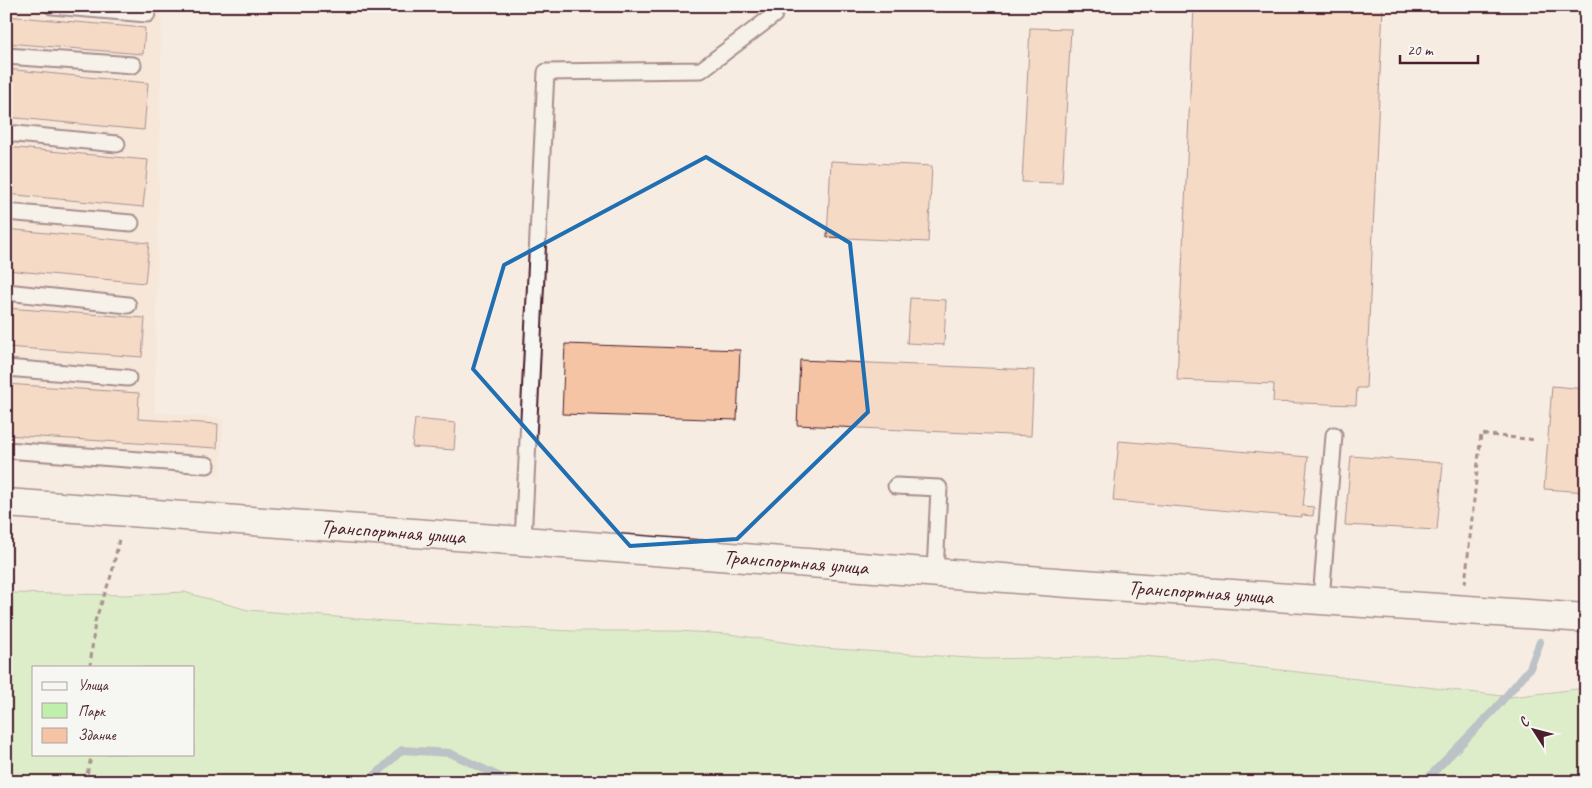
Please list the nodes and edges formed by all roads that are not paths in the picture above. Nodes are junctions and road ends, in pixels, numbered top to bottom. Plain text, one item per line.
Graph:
1 (52, 6) edge
2 (775, 6) edge
3 (147, 14) dead end
4 (6, 56) edge
5 (133, 65) dead end
6 (6, 134) edge
7 (117, 144) dead end
8 (6, 212) edge
9 (131, 223) dead end
10 (6, 292) edge
11 (128, 305) dead end
12 (6, 368) edge
13 (128, 378) dead end
14 (1334, 435) dead end
15 (6, 450) edge
16 (207, 465) dead end
17 (896, 486) dead end
18 (6, 504) edge
19 (523, 541) junction
20 (935, 573) junction
21 (1321, 600) junction
22 (1586, 618) edge

1 - 3 lane
2 - 19 lane
4 - 5 lane
6 - 7 lane
8 - 9 lane
10 - 11 lane
12 - 13 lane
14 - 21 lane
15 - 16 lane
17 - 20 lane
18 - 19 street, Транспортная улица
19 - 20 street, Транспортная улица
20 - 21 street, Транспортная улица
21 - 22 street, Транспортная улица

